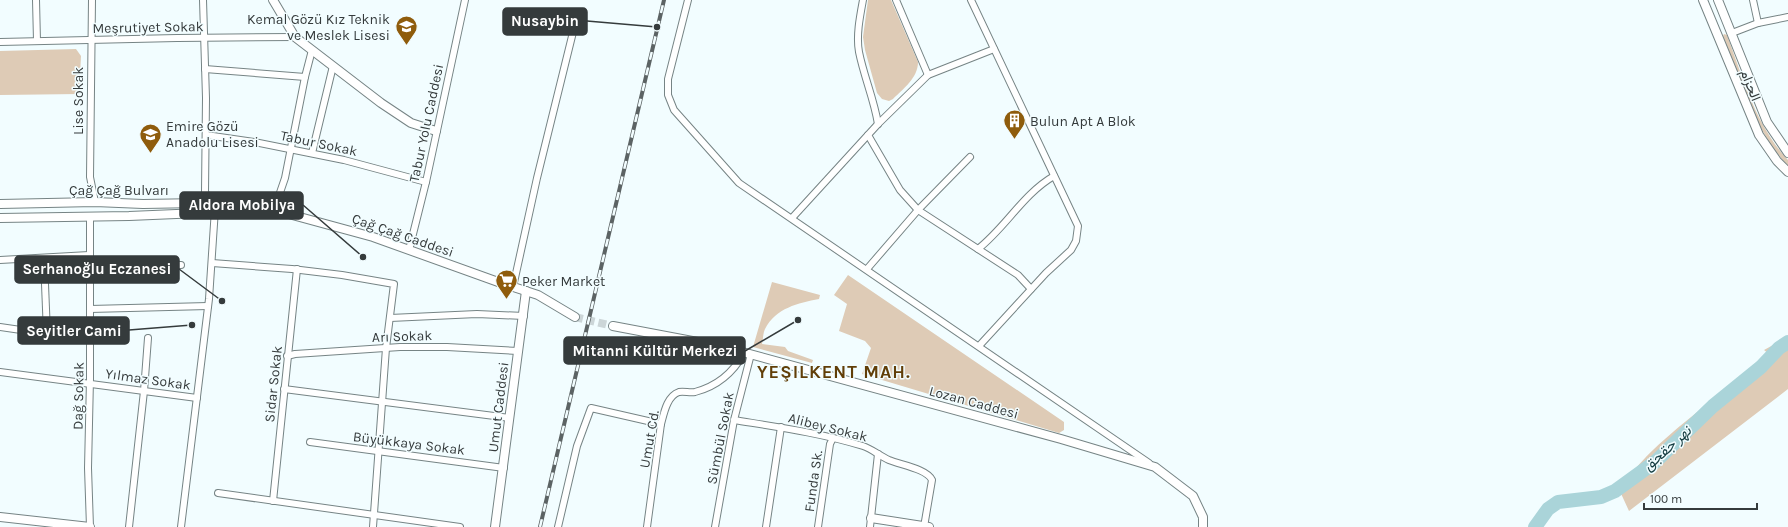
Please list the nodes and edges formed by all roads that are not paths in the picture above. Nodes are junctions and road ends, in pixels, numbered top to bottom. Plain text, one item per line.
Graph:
1 (36, 0) edge
2 (92, 0) edge
3 (203, 0) edge
4 (273, 0) edge
5 (465, 0) edge
6 (688, 0) edge
7 (863, 0) edge
8 (896, 0) edge
9 (971, 0) edge
10 (1703, 0) edge
11 (1718, 0) edge
12 (1753, 0) edge
13 (1788, 17) edge
14 (576, 20) dead end
15 (1758, 23) junction
16 (1731, 30) junction
17 (1716, 33) junction
18 (296, 37) junction
19 (204, 38) junction
20 (90, 40) junction
21 (37, 41) junction
22 (0, 42) edge
23 (994, 49) junction
24 (312, 50) junction
25 (333, 66) junction
26 (205, 69) junction
27 (928, 75) junction
28 (305, 77) junction
29 (878, 124) junction
30 (436, 132) junction
31 (206, 135) junction
32 (868, 135) junction
33 (291, 149) junction
34 (312, 153) junction
35 (1788, 153) edge
36 (970, 157) dead end
37 (1788, 172) edge
38 (1054, 176) junction
39 (426, 182) junction
40 (95, 202) junction
41 (0, 204) edge
42 (214, 209) junction
43 (274, 210) junction
44 (918, 210) junction
45 (90, 217) junction
46 (0, 218) edge
47 (792, 218) junction
48 (978, 249) junction
49 (409, 250) junction
50 (89, 255) junction
51 (44, 259) junction
52 (0, 260) edge
53 (212, 263) junction
54 (181, 265) dead end
55 (89, 267) junction
56 (296, 269) junction
57 (867, 269) junction
58 (513, 287) junction
59 (1031, 289) junction
60 (526, 291) junction
61 (208, 306) junction
62 (90, 309) junction
63 (524, 316) junction
64 (575, 317) tunnel mouth
65 (390, 318) junction
66 (614, 326) tunnel mouth
67 (0, 327) edge
68 (47, 334) junction
69 (69, 337) dead end
70 (148, 338) dead end
71 (979, 346) junction
72 (386, 348) junction
73 (518, 351) junction
74 (748, 353) junction
75 (287, 356) junction
76 (0, 372) edge
77 (90, 383) junction
78 (284, 389) junction
79 (144, 391) junction
80 (197, 398) junction
81 (383, 401) junction
82 (510, 418) junction
83 (734, 420) junction
84 (661, 424) junction
85 (781, 428) junction
86 (833, 438) junction
87 (310, 442) dead end
88 (379, 452) junction
89 (878, 454) junction
90 (1155, 467) junction
91 (504, 468) junction
92 (218, 493) dead end
93 (273, 501) junction
94 (374, 515) junction
95 (0, 517) edge
96 (871, 518) junction
97 (926, 526) edge
98 (90, 527) edge
99 (129, 527) edge
100 (181, 527) edge
101 (373, 527) edge
102 (460, 527) edge
103 (495, 527) edge
104 (558, 527) edge
105 (647, 527) edge
106 (715, 527) edge
107 (766, 527) edge
108 (818, 527) edge
109 (870, 527) edge
110 (1203, 527) edge

1 - 21 street
2 - 20 street, Lise Sokak
3 - 19 street
4 - 18 main road
5 - 30 street, Tabur Yolu Caddesi
6 - 47 street
7 - 29 street
8 - 27 street
9 - 23 street
10 - 17 main road, الحزام
11 - 16 main road, الحزام
12 - 15 street
13 - 15 street
14 - 58 street
15 - 16 street
16 - 17 main road
16 - 35 main road, الحزام
17 - 37 main road, الحزام
18 - 19 street, Meşrutiyet Sokak
18 - 24 main road
19 - 20 street, Meşrutiyet Sokak
19 - 26 street
20 - 21 street, Meşrutiyet Sokak
20 - 40 street, Lise Sokak
21 - 22 street, Meşrutiyet Sokak
23 - 27 street
23 - 38 street
24 - 25 main road
24 - 28 street
25 - 30 main road
25 - 34 street
26 - 28 street
26 - 31 street
27 - 29 street
28 - 33 street
29 - 32 street
30 - 39 street, Tabur Yolu Caddesi
31 - 33 street, Tabur Sokak
31 - 42 street
32 - 44 street
32 - 47 street
33 - 34 street, Tabur Sokak
33 - 43 street
34 - 39 street, Tabur Sokak
36 - 44 street
38 - 48 street
38 - 59 street
39 - 49 street, Tabur Yolu Caddesi
40 - 41 main road, Çağ Çağ Bulvarı
40 - 42 main road, Çağ Çağ Bulvarı
42 - 43 main road, Çağ Çağ Caddesi
42 - 45 main road, Çağ Çağ Bulvarı
42 - 53 street
43 - 49 main road, Çağ Çağ Caddesi
44 - 48 street
44 - 57 street
45 - 46 main road, Çağ Çağ Bulvarı
45 - 50 street, Dağ Sokak
47 - 57 street
48 - 59 street
49 - 58 main road, Çağ Çağ Caddesi
50 - 51 street
50 - 55 street, Dağ Sokak
51 - 52 street
51 - 68 street
53 - 56 street
53 - 61 street
54 - 55 street
55 - 62 street, Dağ Sokak
56 - 65 street
56 - 75 street, Sidar Sokak
57 - 71 street
58 - 60 main road, Çağ Çağ Caddesi
59 - 71 street
60 - 63 main road, Umut Caddesi
60 - 64 main road, Çağ Çağ Caddesi
61 - 62 street
61 - 80 street
62 - 77 street, Dağ Sokak
63 - 65 street
63 - 73 main road, Umut Caddesi
65 - 72 street
66 - 74 main road, Lozan Caddesi
67 - 68 street
68 - 69 street
70 - 79 street
71 - 90 street
72 - 73 street, Arı Sokak
72 - 75 street, Arı Sokak
72 - 81 street
73 - 82 main road, Umut Caddesi
74 - 83 street, Sümbül Sokak
74 - 84 street, Umut Cd.
74 - 90 main road, Lozan Caddesi
75 - 78 street, Sidar Sokak
76 - 77 street, Yılmaz Sokak
77 - 79 street, Yılmaz Sokak
77 - 98 street, Dağ Sokak
78 - 81 street
78 - 93 street, Sidar Sokak
79 - 80 street, Yılmaz Sokak
79 - 99 street
80 - 100 street
81 - 82 street
81 - 88 street
82 - 91 main road, Umut Caddesi
83 - 85 street, Alibey Sokak
83 - 106 street, Sümbül Sokak
84 - 104 street
84 - 105 street, Umut Cd.
85 - 86 street, Alibey Sokak
85 - 107 street
86 - 89 street, Alibey Sokak
86 - 108 street, Funda Sk.
87 - 88 street, Büyükkaya Sokak
88 - 91 street, Büyükkaya Sokak
88 - 94 street
89 - 96 street
89 - 97 street, Alibey Sokak
90 - 110 main road, Lozan Caddesi
91 - 103 main road, Umut Caddesi
92 - 93 street
93 - 94 street
94 - 101 street
94 - 102 street
95 - 98 main road
96 - 97 main road
96 - 109 street

